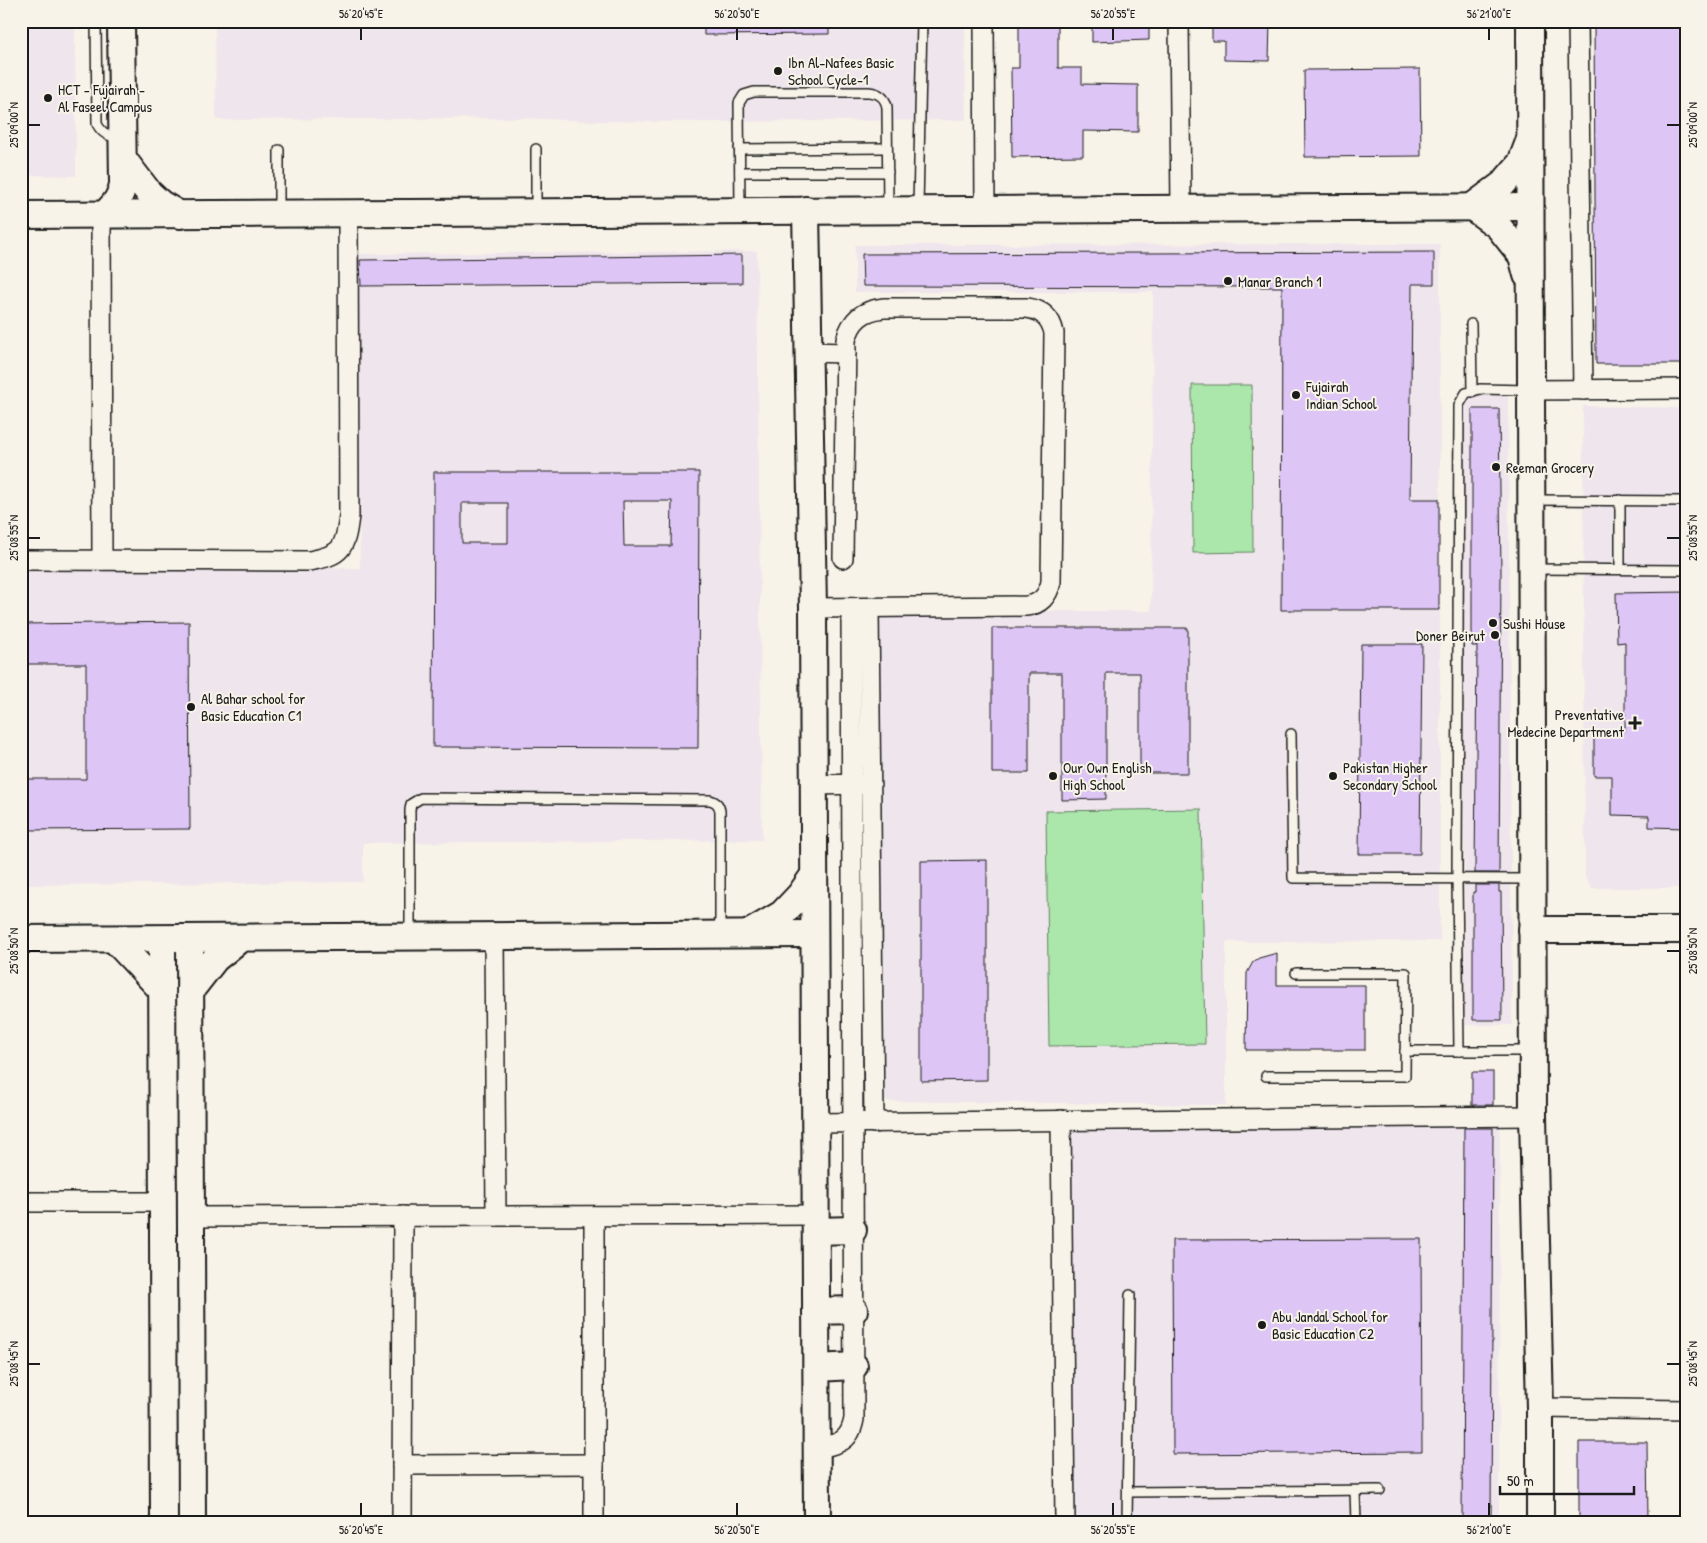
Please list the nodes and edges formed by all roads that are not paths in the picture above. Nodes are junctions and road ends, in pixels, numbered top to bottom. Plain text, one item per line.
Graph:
1 (96, 21) edge
2 (121, 21) edge
3 (922, 21) edge
4 (984, 21) edge
5 (1179, 21) edge
6 (1530, 21) edge
7 (1578, 21) edge
8 (1530, 139) junction
9 (123, 148) junction
10 (536, 148) dead end
11 (887, 148) junction
12 (739, 149) junction
13 (279, 150) dead end
14 (740, 172) junction
15 (888, 172) junction
16 (1472, 206) junction
17 (1530, 207) junction
18 (1181, 208) junction
19 (985, 209) junction
20 (806, 210) junction
21 (888, 210) junction
22 (918, 210) junction
23 (740, 211) junction
24 (536, 212) junction
25 (348, 213) junction
26 (103, 214) junction
27 (180, 214) junction
28 (279, 214) junction
29 (21, 215) edge
30 (1531, 288) junction
31 (1471, 324) dead end
32 (808, 352) junction
33 (846, 354) junction
34 (1531, 390) junction
35 (1583, 390) junction
36 (1686, 390) edge
37 (1472, 392) junction
38 (1531, 500) junction
39 (1620, 500) junction
40 (1686, 501) edge
41 (843, 558) dead end
42 (21, 560) edge
43 (102, 560) junction
44 (1531, 568) junction
45 (1620, 570) junction
46 (1686, 570) edge
47 (812, 608) junction
48 (860, 608) junction
49 (1291, 734) dead end
50 (813, 784) junction
51 (852, 784) junction
52 (870, 784) junction
53 (814, 875) junction
54 (1457, 879) junction
55 (1532, 879) junction
56 (1532, 930) junction
57 (1686, 930) edge
58 (720, 934) junction
59 (748, 934) junction
60 (814, 934) junction
61 (494, 935) junction
62 (410, 936) junction
63 (241, 938) junction
64 (21, 939) edge
65 (114, 939) junction
66 (162, 939) junction
67 (190, 940) junction
68 (1296, 972) dead end
69 (162, 990) junction
70 (190, 991) junction
71 (814, 991) junction
72 (1405, 1051) junction
73 (1459, 1051) junction
74 (1533, 1051) junction
75 (1266, 1076) dead end
76 (1533, 1116) junction
77 (1061, 1120) junction
78 (815, 1123) junction
79 (853, 1123) junction
80 (874, 1123) junction
81 (21, 1202) edge
82 (163, 1202) junction
83 (403, 1216) junction
84 (496, 1216) junction
85 (594, 1216) junction
86 (191, 1217) junction
87 (816, 1223) junction
88 (853, 1230) junction
89 (1130, 1295) dead end
90 (854, 1310) junction
91 (816, 1311) junction
92 (854, 1366) junction
93 (817, 1368) junction
94 (1540, 1408) junction
95 (1686, 1410) edge
96 (817, 1448) junction
97 (594, 1464) junction
98 (402, 1465) junction
99 (1380, 1490) dead end
100 (1355, 1491) junction
101 (1128, 1492) junction
102 (164, 1522) edge
103 (192, 1522) edge
104 (402, 1522) edge
105 (594, 1522) edge
106 (817, 1522) edge
107 (1065, 1522) edge
108 (1127, 1522) edge
109 (1356, 1522) edge
110 (1540, 1522) edge

1 - 9 lane
2 - 9 street
3 - 22 lane
4 - 19 street
5 - 18 street
6 - 8 street
7 - 35 street
8 - 16 street
8 - 17 street
9 - 26 street
9 - 27 street
10 - 24 lane
11 - 12 lane
11 - 12 lane
11 - 15 lane
12 - 14 lane
13 - 28 lane
14 - 15 lane
14 - 23 lane
15 - 21 lane
16 - 17 street
16 - 18 street
16 - 30 street
17 - 30 street
18 - 19 street
19 - 22 street
20 - 21 street
20 - 23 street
20 - 32 street
21 - 22 street
23 - 24 street
24 - 25 street
25 - 28 street
25 - 43 street
26 - 27 street
26 - 29 street
26 - 43 street
27 - 28 street
30 - 34 street
31 - 37 lane
32 - 33 street
32 - 47 street
33 - 41 street
33 - 48 street
34 - 35 street
34 - 37 lane
34 - 38 street
35 - 36 street
37 - 54 lane
38 - 39 lane
38 - 44 street
39 - 40 lane
39 - 45 lane
42 - 43 street
44 - 45 lane
44 - 55 street
45 - 46 lane
47 - 48 street
47 - 50 street
48 - 51 street
48 - 52 street
49 - 54 lane
50 - 51 street
50 - 53 street
51 - 52 street
51 - 79 street
52 - 80 street
53 - 59 street
53 - 60 street
54 - 55 lane
54 - 73 lane
55 - 56 street
56 - 57 street
56 - 74 street
58 - 59 street
58 - 61 street
58 - 62 lane
59 - 60 street
59 - 71 street
60 - 71 street
61 - 62 street
61 - 84 street
62 - 63 street
63 - 67 street
63 - 70 street
64 - 65 street
65 - 66 street
65 - 69 street
66 - 67 street
66 - 69 street
67 - 70 street
68 - 72 lane
69 - 82 street
70 - 86 street
71 - 78 street
72 - 73 lane
72 - 75 lane
73 - 74 lane
74 - 76 street
76 - 77 street
76 - 94 street
77 - 80 street
77 - 107 street
78 - 79 street
78 - 87 street
79 - 80 street
79 - 88 street
81 - 82 street
82 - 102 street
83 - 84 street
83 - 86 street
83 - 98 street
84 - 85 street
85 - 87 street
85 - 97 street
86 - 103 street
87 - 88 street
87 - 91 street
88 - 90 street
89 - 101 lane
90 - 91 street
90 - 92 street
91 - 93 street
92 - 93 street
92 - 96 street
93 - 96 street
94 - 95 street
94 - 110 street
96 - 106 street
97 - 98 street
97 - 105 street
98 - 104 street
99 - 100 lane
100 - 101 lane
100 - 109 lane
101 - 108 lane

